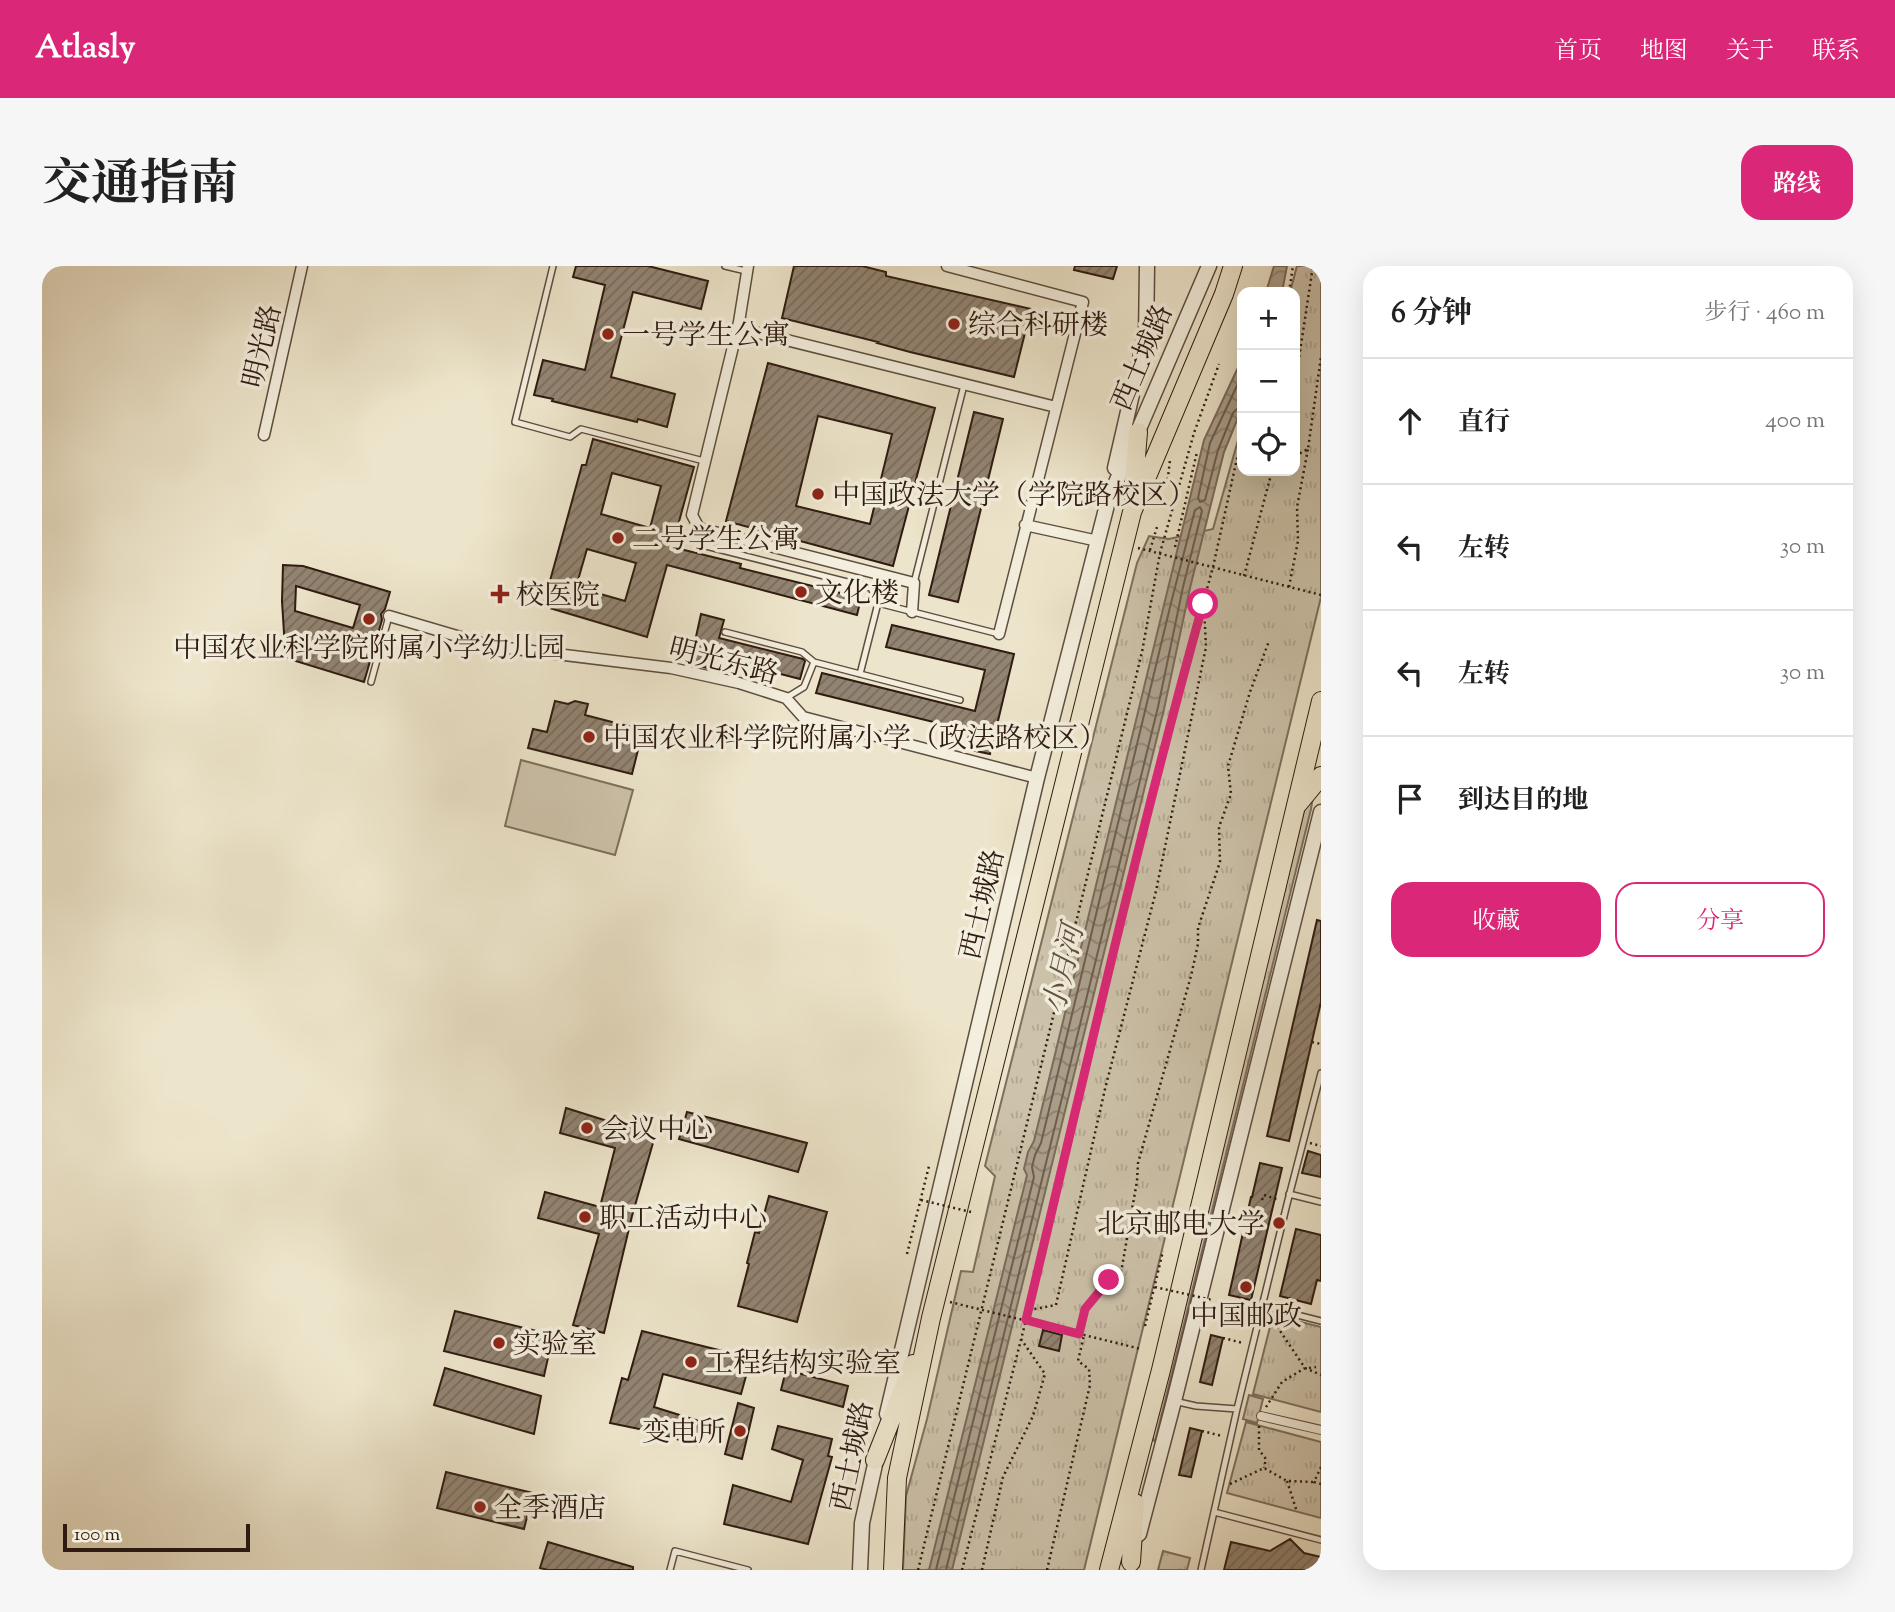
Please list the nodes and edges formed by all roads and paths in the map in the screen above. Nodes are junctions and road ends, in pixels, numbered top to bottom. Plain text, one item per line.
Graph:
1 (302, 266) edge
2 (553, 266) edge
3 (725, 266) edge
4 (947, 266) edge
5 (1147, 266) edge
6 (1209, 266) edge
7 (1233, 266) edge
8 (1293, 266) edge
9 (1313, 266) edge
10 (961, 268) edge
11 (747, 269) edge
12 (1290, 287) edge
13 (737, 328) junction
14 (1147, 329) junction
15 (1300, 351) edge
16 (1321, 357) edge
17 (1219, 365) dead end
18 (964, 385) junction
19 (1056, 407) junction
20 (1138, 432) junction
21 (264, 435) dead end
22 (1308, 449) junction
23 (1197, 452) dead end
24 (1300, 453) edge
25 (1237, 459) edge
26 (1171, 460) dead end
27 (704, 461) junction
28 (1271, 476) edge
29 (1167, 485) dead end
30 (1108, 502) junction
31 (1132, 512) junction
32 (1025, 525) junction
33 (1157, 527) dead end
34 (1098, 541) junction
35 (698, 544) dead end
36 (1134, 547) dead end
37 (1175, 547) dead end
38 (1150, 551) junction
39 (1162, 553) junction
40 (1213, 567) junction
41 (1244, 576) junction
42 (914, 583) junction
43 (1289, 587) junction
44 (1321, 595) edge
45 (878, 603) junction
46 (1203, 604) junction
47 (912, 612) junction
48 (389, 616) joint
49 (725, 632) dead end
50 (999, 634) joint
51 (1269, 641) dead end
52 (814, 662) junction
53 (860, 674) junction
54 (371, 682) dead end
55 (786, 698) junction
56 (960, 700) dead end
57 (1321, 701) edge
58 (1321, 776) edge
59 (1037, 778) junction
60 (1294, 810) junction
61 (1321, 812) edge
62 (1312, 1042) dead end
63 (1321, 1044) edge
64 (1321, 1073) edge
65 (929, 1166) dead end
66 (1289, 1194) junction
67 (920, 1200) junction
68 (1262, 1200) dead end
69 (1321, 1202) edge
70 (1287, 1204) junction
71 (971, 1212) dead end
72 (1163, 1251) dead end
73 (907, 1254) dead end
74 (1155, 1287) junction
75 (1212, 1300) dead end
76 (948, 1301) dead end
77 (1263, 1308) junction
78 (981, 1309) junction
79 (1029, 1310) junction
80 (1237, 1315) dead end
81 (932, 1318) junction
82 (1025, 1320) junction
83 (1321, 1321) edge
84 (1145, 1326) dead end
85 (1081, 1334) junction
86 (1223, 1338) dead end
87 (1021, 1339) junction
88 (1252, 1345) junction
89 (1141, 1349) dead end
90 (1316, 1367) dead end
91 (1305, 1368) junction
92 (1161, 1370) junction
93 (1321, 1376) edge
94 (1270, 1399) dead end
95 (1174, 1401) junction
96 (1237, 1409) junction
97 (1260, 1420) joint
98 (1202, 1430) dead end
99 (1321, 1430) edge
100 (1230, 1438) junction
101 (875, 1460) junction
102 (1321, 1467) edge
103 (1264, 1468) junction
104 (1287, 1481) junction
105 (1314, 1482) junction
106 (1230, 1484) dead end
107 (1321, 1485) edge
108 (1214, 1512) junction
109 (1297, 1512) dead end
110 (1321, 1540) edge
111 (1130, 1566) edge
112 (670, 1570) edge
113 (748, 1570) edge
114 (860, 1570) edge
115 (893, 1570) edge
116 (918, 1570) edge
117 (962, 1570) edge
118 (982, 1570) edge
119 (1047, 1570) edge
120 (1109, 1570) edge
121 (1201, 1570) edge

1 - 21 street, 明光路
2 - 27 lane
3 - 11 lane
4 - 10 street
5 - 14 street
6 - 20 street, 西土城路
7 - 31 highway
8 - 12 path
9 - 15 path
10 - 19 street
11 - 13 street
13 - 18 street
13 - 27 street
14 - 20 street
14 - 30 street
16 - 22 path
17 - 39 path
18 - 19 street
18 - 42 lane
19 - 32 street
20 - 30 street, 西土城路
20 - 31 highway
22 - 24 path
22 - 43 path
23 - 37 path
25 - 40 path
26 - 29 path
27 - 42 street
28 - 41 path
30 - 34 street, 西土城路
31 - 81 highway
32 - 34 street
32 - 50 street
33 - 38 path
34 - 59 street, 西土城路
35 - 45 lane
36 - 38 path
38 - 39 path
39 - 40 path
39 - 78 path
40 - 41 path
40 - 46 path
41 - 43 path
42 - 47 street
43 - 44 path
45 - 47 lane
45 - 53 lane
46 - 79 path
46 - 79 path
47 - 50 lane
48 - 54 lane
48 - 55 street, 明光东路
49 - 52 lane
51 - 85 path
52 - 53 lane
52 - 55 lane
53 - 56 lane
55 - 59 street, 明光东路
57 - 60 highway
58 - 60 highway
59 - 101 street, 西土城路
60 - 92 highway
61 - 95 street
62 - 63 path
64 - 66 lane
65 - 67 path
66 - 69 lane
66 - 70 lane
67 - 71 path, bridge
67 - 73 path
68 - 70 path
70 - 77 lane
72 - 74 path
74 - 75 path, bridge
74 - 84 path
76 - 78 path
77 - 80 lane
77 - 83 lane
77 - 88 lane
77 - 91 path
78 - 82 path
78 - 116 path
79 - 82 path
81 - 101 highway
81 - 115 highway
82 - 85 path
82 - 87 path
85 - 89 path
85 - 119 path
86 - 88 path
87 - 117 path
87 - 118 path
88 - 96 lane
90 - 91 path
91 - 93 path
91 - 94 path
92 - 111 highway
92 - 120 highway
95 - 96 lane
95 - 111 street
96 - 100 lane
97 - 99 street
97 - 103 path
98 - 100 path
100 - 108 lane
101 - 114 street, 西土城路
102 - 105 path
103 - 104 path
103 - 106 path
104 - 105 path
104 - 109 path
105 - 107 path
108 - 110 lane
108 - 121 lane
112 - 113 lane

